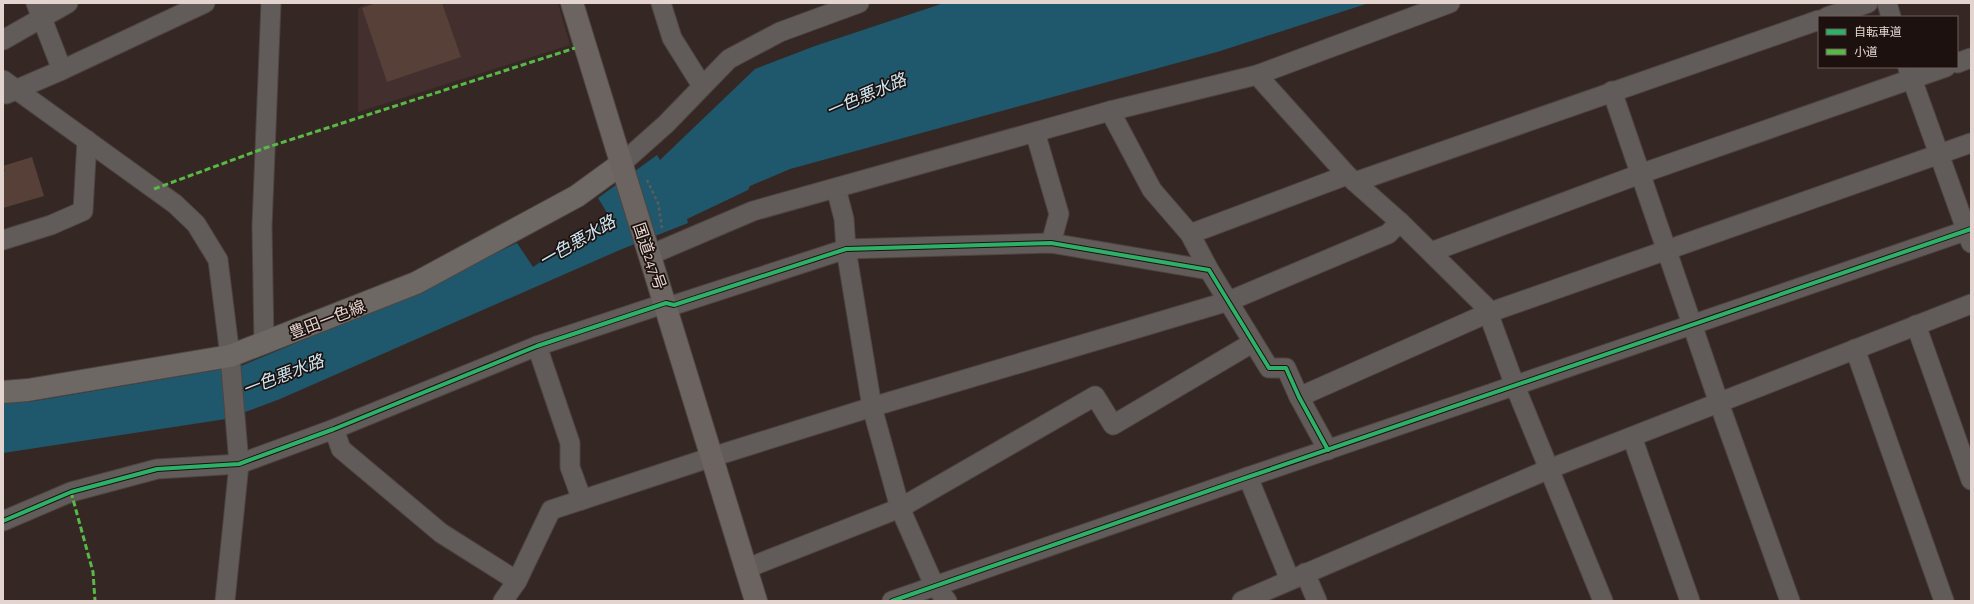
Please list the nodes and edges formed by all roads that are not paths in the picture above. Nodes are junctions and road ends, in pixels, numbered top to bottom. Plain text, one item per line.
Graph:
1 (68, 3) edge
2 (205, 3) edge
3 (271, 3) edge
4 (572, 3) edge
5 (661, 3) edge
6 (859, 3) edge
7 (1450, 3) edge
8 (1868, 3) edge
9 (1887, 3) edge
10 (181, 8) edge
11 (38, 10) edge
12 (1830, 16) edge
13 (1892, 16) edge
14 (1818, 20) edge
15 (3, 40) edge
16 (1971, 58) edge
17 (1958, 63) edge
18 (1940, 68) edge
19 (62, 70) junction
20 (1910, 73) edge
21 (1257, 75) junction
22 (702, 86) junction
23 (8, 89) edge
24 (1612, 91) junction
25 (1110, 111) junction
26 (1035, 132) junction
27 (87, 140) junction
28 (1971, 143) edge
29 (1940, 154) junction
30 (631, 174) junction
31 (1640, 174) junction
32 (1351, 178) junction
33 (836, 188) junction
34 (1400, 222) junction
35 (1190, 234) junction
36 (1970, 234) edge
37 (3, 240) edge
38 (652, 242) junction
39 (1051, 243) junction
40 (846, 249) junction
41 (1666, 249) junction
42 (1431, 252) junction
43 (1209, 270) junction
44 (1229, 301) junction
45 (666, 303) junction
46 (1971, 304) edge
47 (1488, 313) junction
48 (1693, 324) junction
49 (1916, 325) junction
50 (264, 343) junction
51 (1252, 343) junction
52 (537, 346) junction
53 (1855, 349) junction
54 (230, 361) junction
55 (1515, 386) junction
56 (3, 392) edge
57 (1299, 397) junction
58 (1719, 403) junction
59 (872, 407) junction
60 (334, 430) junction
61 (1632, 437) junction
62 (1328, 450) junction
63 (712, 457) junction
64 (239, 464) junction
65 (1549, 469) junction
66 (1248, 477) junction
67 (1971, 480) edge
68 (582, 500) junction
69 (900, 508) junction
70 (3, 520) edge
71 (745, 569) junction
72 (1298, 577) junction
73 (517, 581) junction
74 (934, 585) junction
75 (226, 601) edge
76 (503, 601) edge
77 (756, 601) edge
78 (892, 601) edge
79 (947, 601) edge
80 (1242, 601) edge
81 (1317, 601) edge
82 (1603, 601) edge
83 (1690, 601) edge
84 (1790, 601) edge
85 (1944, 601) edge

1 - 11 street
2 - 10 street
3 - 50 street
4 - 30 highway, 国道247号
5 - 22 street
6 - 22 street
7 - 21 street
8 - 12 street
9 - 13 street
10 - 19 street
11 - 15 street
11 - 19 street
14 - 24 street
16 - 17 street
18 - 20 street
19 - 23 street
20 - 29 street
20 - 31 street
21 - 25 street
21 - 32 street
22 - 30 street
23 - 27 street
24 - 31 street
24 - 32 street
25 - 26 street
25 - 35 street
26 - 33 street
26 - 39 street
27 - 37 street
27 - 54 street
28 - 29 street
29 - 36 street
29 - 41 street
30 - 38 highway, 国道247号
30 - 50 main road, 豊田一色線
31 - 41 street
31 - 42 street
32 - 34 street
32 - 35 street
33 - 38 street
33 - 40 street
34 - 42 street
34 - 44 street
35 - 43 street
36 - 48 street
38 - 45 highway, 国道247号
39 - 40 street
39 - 43 street
40 - 45 street
40 - 59 street
41 - 47 street
41 - 48 street
42 - 47 street
43 - 44 street
44 - 51 street
44 - 59 street
45 - 52 street
45 - 63 highway, 国道247号
46 - 49 street
47 - 55 street
47 - 57 street
48 - 55 street
48 - 58 street
49 - 53 street
49 - 67 street
50 - 54 main road, 豊田一色線
51 - 57 street
51 - 69 street
52 - 60 street
52 - 68 street
53 - 58 street
53 - 85 street
54 - 56 main road, 豊田一色線
54 - 64 street
55 - 62 street
55 - 65 street
57 - 62 street
58 - 61 street
58 - 84 street
59 - 63 street
59 - 69 street
60 - 64 street
60 - 73 street
61 - 65 street
61 - 83 street
62 - 66 street
63 - 68 street
63 - 71 highway, 国道247号
64 - 70 street
64 - 75 street
65 - 72 street
65 - 82 street
66 - 72 street
66 - 74 street
68 - 73 street
69 - 71 street
69 - 74 street
71 - 77 highway, 国道247号
72 - 80 street
72 - 81 street
73 - 76 street
74 - 78 street
74 - 79 street

